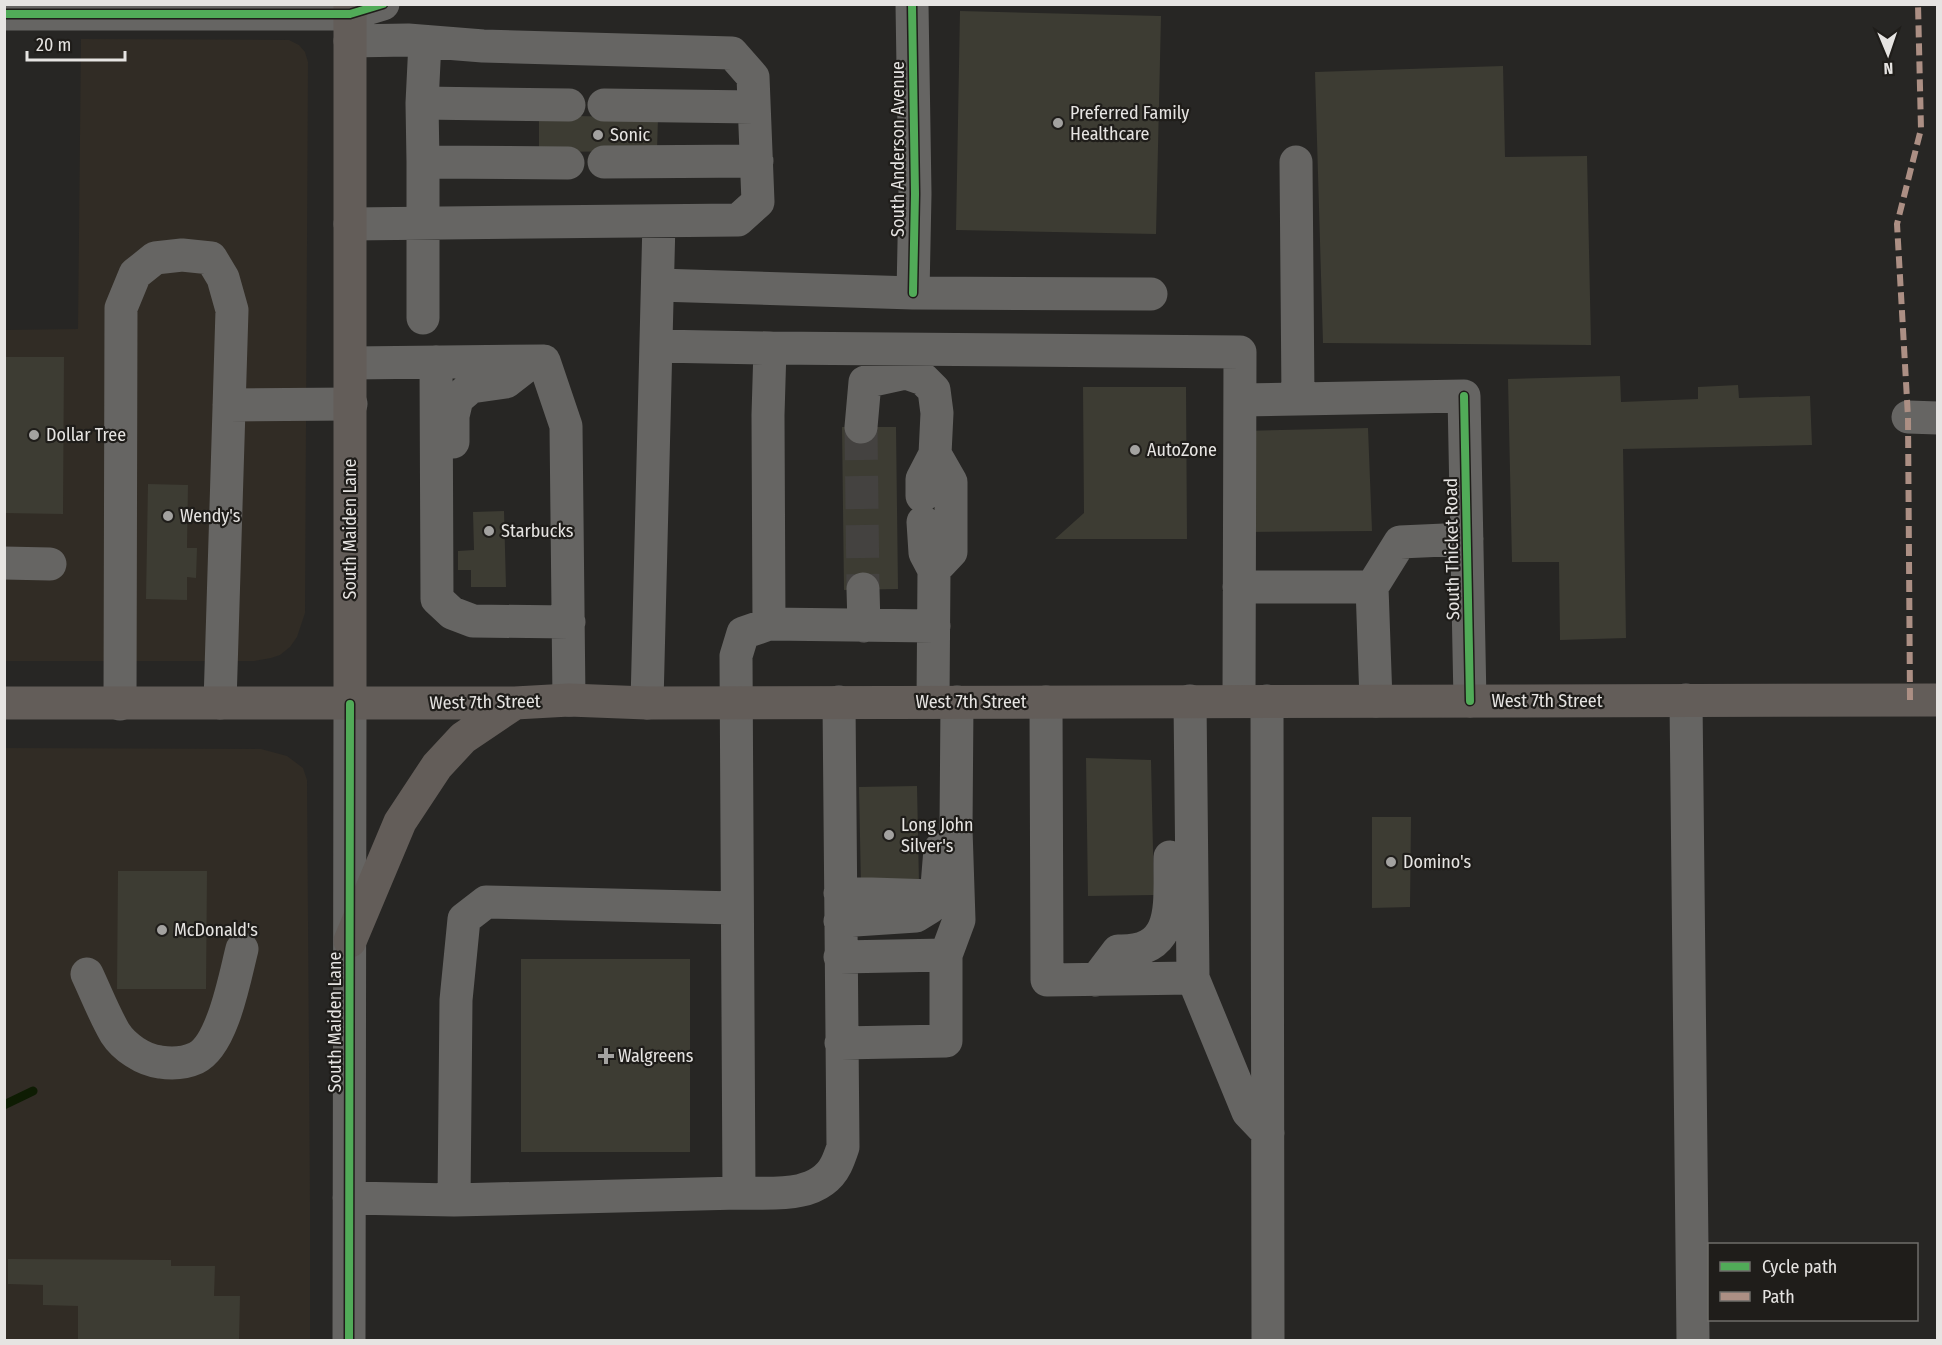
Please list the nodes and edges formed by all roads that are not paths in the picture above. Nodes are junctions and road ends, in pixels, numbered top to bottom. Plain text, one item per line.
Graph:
1 (384, 4) edge
2 (912, 4) edge
3 (79, 9) edge
4 (205, 9) edge
5 (4, 14) edge
6 (350, 20) edge
7 (425, 42) junction
8 (422, 103) junction
9 (569, 105) dead end
10 (604, 105) dead end
11 (754, 107) junction
12 (757, 161) junction
13 (423, 162) junction
14 (604, 162) dead end
15 (1296, 162) dead end
16 (568, 163) dead end
17 (659, 221) junction
18 (350, 224) junction
19 (424, 224) junction
20 (658, 285) junction
21 (913, 293) junction
22 (1151, 294) dead end
23 (423, 318) dead end
24 (656, 346) junction
25 (770, 348) junction
26 (436, 362) junction
27 (532, 362) junction
28 (351, 363) junction
29 (1298, 399) junction
30 (1240, 400) junction
31 (351, 404) junction
32 (229, 405) junction
33 (861, 427) tunnel mouth
34 (935, 454) junction
35 (1467, 539) junction
36 (4, 563) edge
37 (50, 564) dead end
38 (934, 570) junction
39 (1239, 587) junction
40 (1372, 587) junction
41 (863, 590) tunnel mouth
42 (452, 612) junction
43 (569, 622) junction
44 (769, 624) junction
45 (864, 626) junction
46 (934, 626) junction
47 (569, 700) junction
48 (1686, 700) junction
49 (1938, 700) edge
50 (1190, 701) junction
51 (1253, 701) junction
52 (1376, 701) junction
53 (1470, 701) junction
54 (839, 702) junction
55 (945, 702) junction
56 (1046, 702) junction
57 (4, 703) edge
58 (220, 703) junction
59 (515, 703) junction
60 (647, 703) junction
61 (736, 703) junction
62 (120, 704) junction
63 (350, 704) junction
64 (1190, 759) junction
65 (956, 801) junction
66 (840, 907) junction
67 (736, 908) junction
68 (350, 941) junction
69 (242, 949) dead end
70 (946, 955) junction
71 (840, 957) junction
72 (87, 974) dead end
73 (1193, 978) junction
74 (1096, 980) junction
75 (841, 1043) junction
76 (1268, 1133) junction
77 (739, 1193) junction
78 (349, 1198) junction
79 (454, 1200) junction
80 (349, 1341) edge
81 (1268, 1341) edge
82 (1693, 1341) edge

1 - 6 street
2 - 21 street, South Anderson Avenue
3 - 4 street
3 - 5 street
4 - 6 street
6 - 7 street
6 - 18 main road, South Maiden Lane
7 - 8 street
7 - 11 street
8 - 9 street
8 - 13 street
10 - 11 street
11 - 12 street
12 - 14 street
12 - 17 street
13 - 16 street
13 - 19 street
15 - 29 street
17 - 19 street
17 - 20 street
18 - 19 street
18 - 28 main road, South Maiden Lane
19 - 23 street
20 - 21 street
20 - 24 street
21 - 22 street
24 - 25 street
24 - 60 street
25 - 30 street
25 - 44 street
26 - 27 street
26 - 28 street
26 - 42 street
27 - 42 street
27 - 43 street
28 - 31 main road, South Maiden Lane
29 - 30 street
29 - 35 street, South Thicket Road
30 - 39 street
31 - 32 street
31 - 63 main road, South Maiden Lane
32 - 58 street
32 - 62 street
33 - 34 street
34 - 38 street
34 - 38 street
35 - 40 street
35 - 53 street, South Thicket Road
36 - 37 street
38 - 46 street
39 - 40 street
39 - 51 street
40 - 52 street
41 - 45 street
42 - 43 street
43 - 47 street
44 - 45 street
44 - 61 street
45 - 46 street
46 - 55 street
47 - 59 main road, West 7th Street
47 - 60 main road, West 7th Street
48 - 49 main road, West 7th Street
48 - 53 main road, West 7th Street
48 - 82 street
50 - 51 main road, West 7th Street
50 - 56 main road, West 7th Street
50 - 64 street
51 - 52 main road, West 7th Street
51 - 76 street
52 - 53 main road, West 7th Street
54 - 55 main road, West 7th Street
54 - 61 main road, West 7th Street
54 - 66 street
55 - 56 main road, West 7th Street
55 - 65 street
56 - 74 street
57 - 62 main road, West 7th Street
58 - 62 main road, West 7th Street
58 - 63 main road, West 7th Street
59 - 63 main road, West 7th Street
59 - 68 main road
60 - 61 main road, West 7th Street
61 - 67 street
63 - 68 street, South Maiden Lane
64 - 73 street
64 - 74 street
65 - 66 street
65 - 70 street
66 - 71 street
67 - 77 street
67 - 79 street
68 - 78 street, South Maiden Lane
69 - 72 street
70 - 71 street
70 - 75 street
71 - 75 street
73 - 74 street
73 - 76 street
75 - 77 street
76 - 81 street
77 - 79 street
78 - 79 street
78 - 80 street, South Maiden Lane

